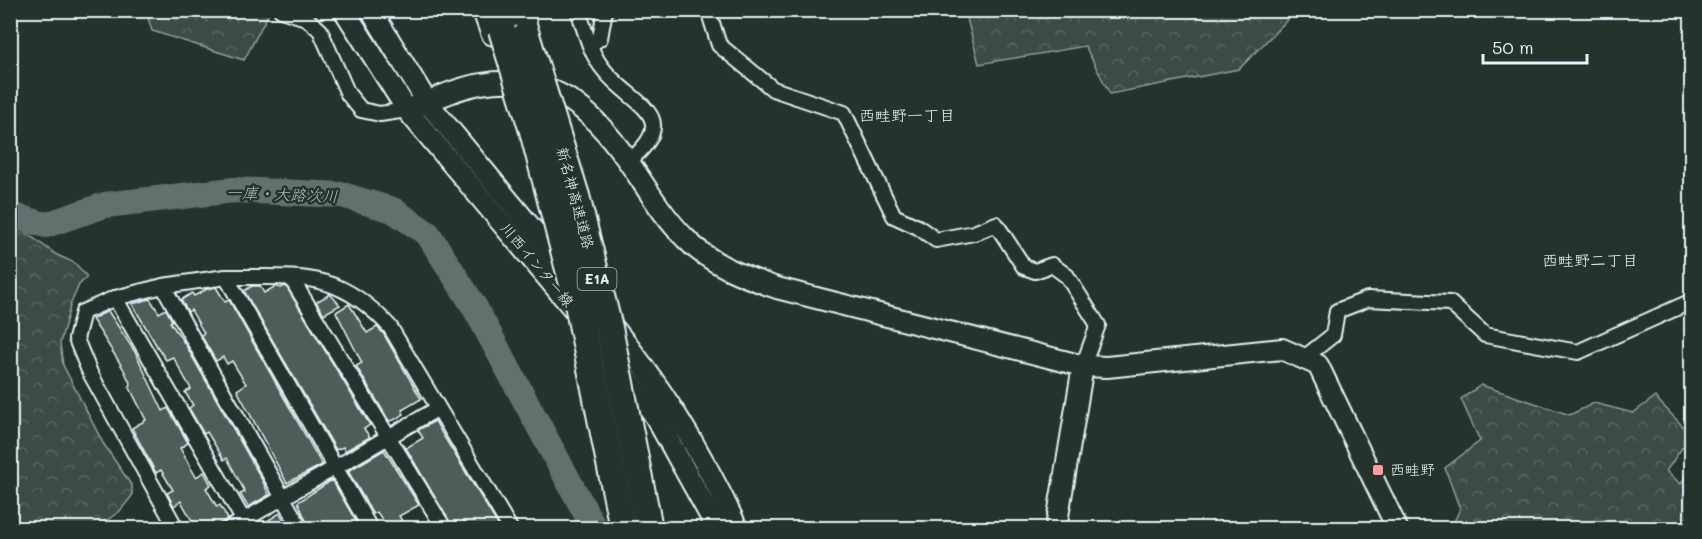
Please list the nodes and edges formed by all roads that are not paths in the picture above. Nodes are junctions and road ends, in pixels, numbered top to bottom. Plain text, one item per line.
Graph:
1 (281, 10) edge
2 (344, 10) edge
3 (371, 10) edge
4 (578, 10) edge
5 (605, 10) edge
6 (708, 10) edge
7 (504, 21) edge
8 (590, 45) junction
9 (427, 102) junction
10 (407, 110) junction
11 (628, 162) junction
12 (226, 277) junction
13 (291, 278) junction
14 (163, 286) junction
15 (115, 297) junction
16 (1692, 301) edge
17 (1304, 358) junction
18 (1083, 366) junction
19 (437, 409) junction
20 (388, 436) junction
21 (335, 466) junction
22 (281, 498) junction
23 (246, 524) edge
24 (176, 528) edge
25 (230, 528) edge
26 (300, 528) edge
27 (370, 528) edge
28 (444, 528) edge
29 (510, 528) edge
30 (623, 528) edge
31 (649, 528) edge
32 (717, 528) edge
33 (737, 528) edge
34 (1056, 528) edge
35 (1396, 528) edge

1 - 10 street
2 - 10 street, 川西インター線
3 - 9 street, 川西インター線
4 - 8 street
5 - 8 street
6 - 18 street
7 - 30 highway, 新名神高速道路 / E1A, bridge
7 - 31 highway, 新名神高速道路 / E1A, bridge
8 - 11 street
9 - 10 street
9 - 11 street
9 - 33 street, 川西インター線
10 - 32 street, 川西インター線
11 - 18 street
12 - 13 street
12 - 14 street
12 - 21 street
13 - 19 street
13 - 20 street
14 - 15 street
14 - 22 street
15 - 23 street
15 - 24 street
16 - 17 street
17 - 18 street
17 - 35 street
18 - 34 street
19 - 20 street
19 - 29 street
20 - 21 street
20 - 28 street
21 - 22 street
21 - 27 street
22 - 23 street
22 - 26 street
23 - 25 street

